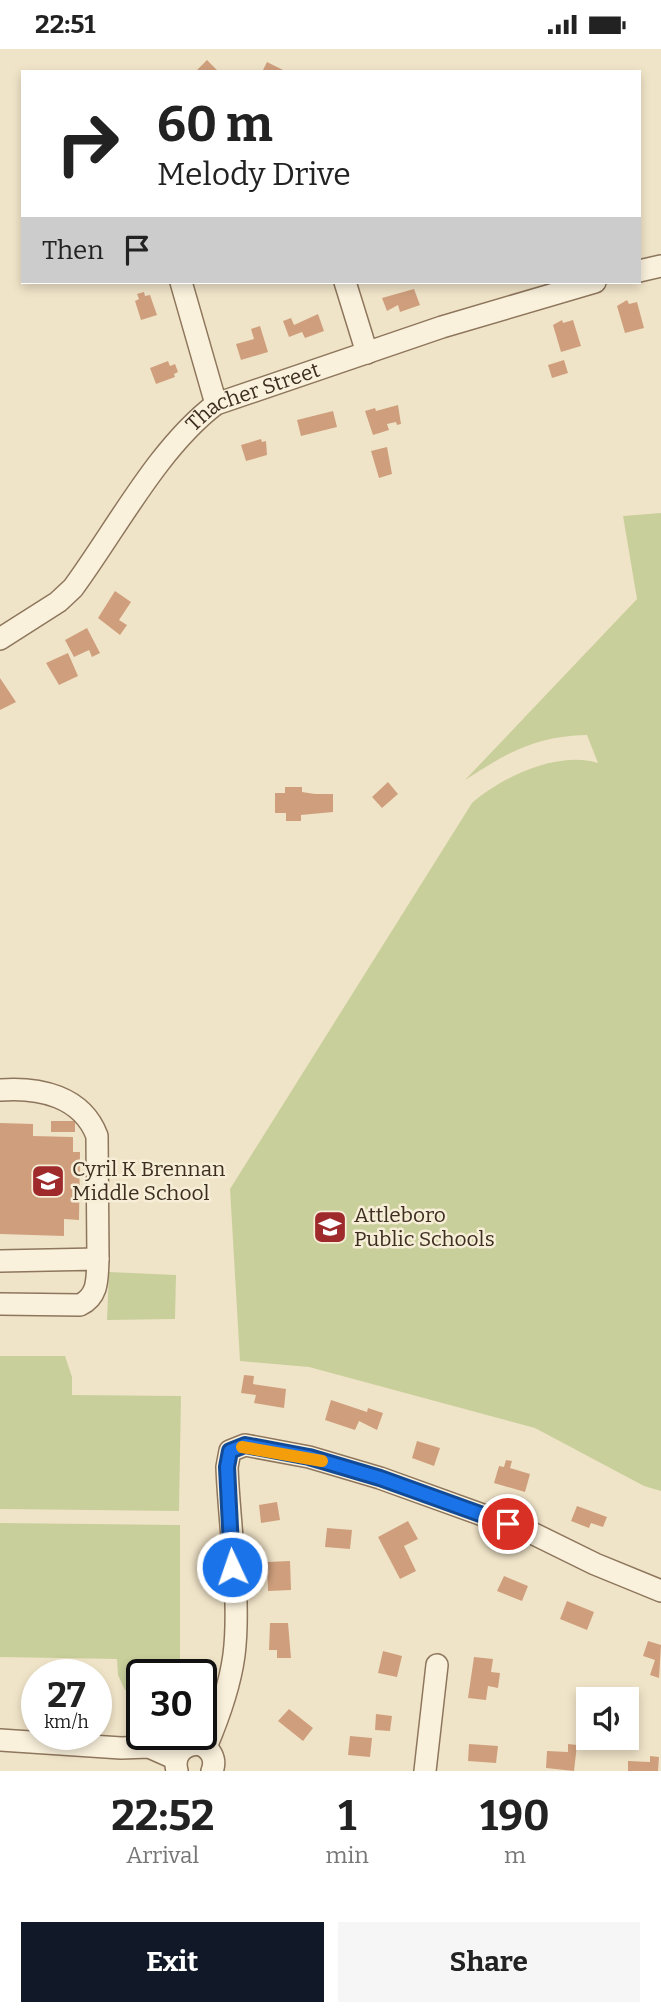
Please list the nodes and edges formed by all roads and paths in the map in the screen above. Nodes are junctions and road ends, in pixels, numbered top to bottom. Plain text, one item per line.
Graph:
1 (661, 266) edge
2 (641, 271) edge
3 (182, 284) edge
4 (346, 284) edge
5 (589, 284) edge
6 (367, 353) junction
7 (216, 404) junction
8 (1, 635) edge
9 (0, 1090) edge
10 (98, 1259) junction
11 (0, 1261) edge
12 (0, 1304) edge
13 (661, 1591) edge
14 (437, 1665) dead end
15 (217, 1721) edge
16 (0, 1740) edge
17 (186, 1750) edge
18 (208, 1750) edge
19 (176, 1765) edge
20 (212, 1771) edge
21 (425, 1771) edge

1 - 2 street
3 - 7 street
4 - 6 street
5 - 6 street, Thacher Street
6 - 7 street, Thacher Street
7 - 8 street, Thacher Street
9 - 10 street
10 - 11 street
10 - 12 street
13 - 15 street
14 - 21 street
16 - 19 street
17 - 19 street
18 - 20 street

